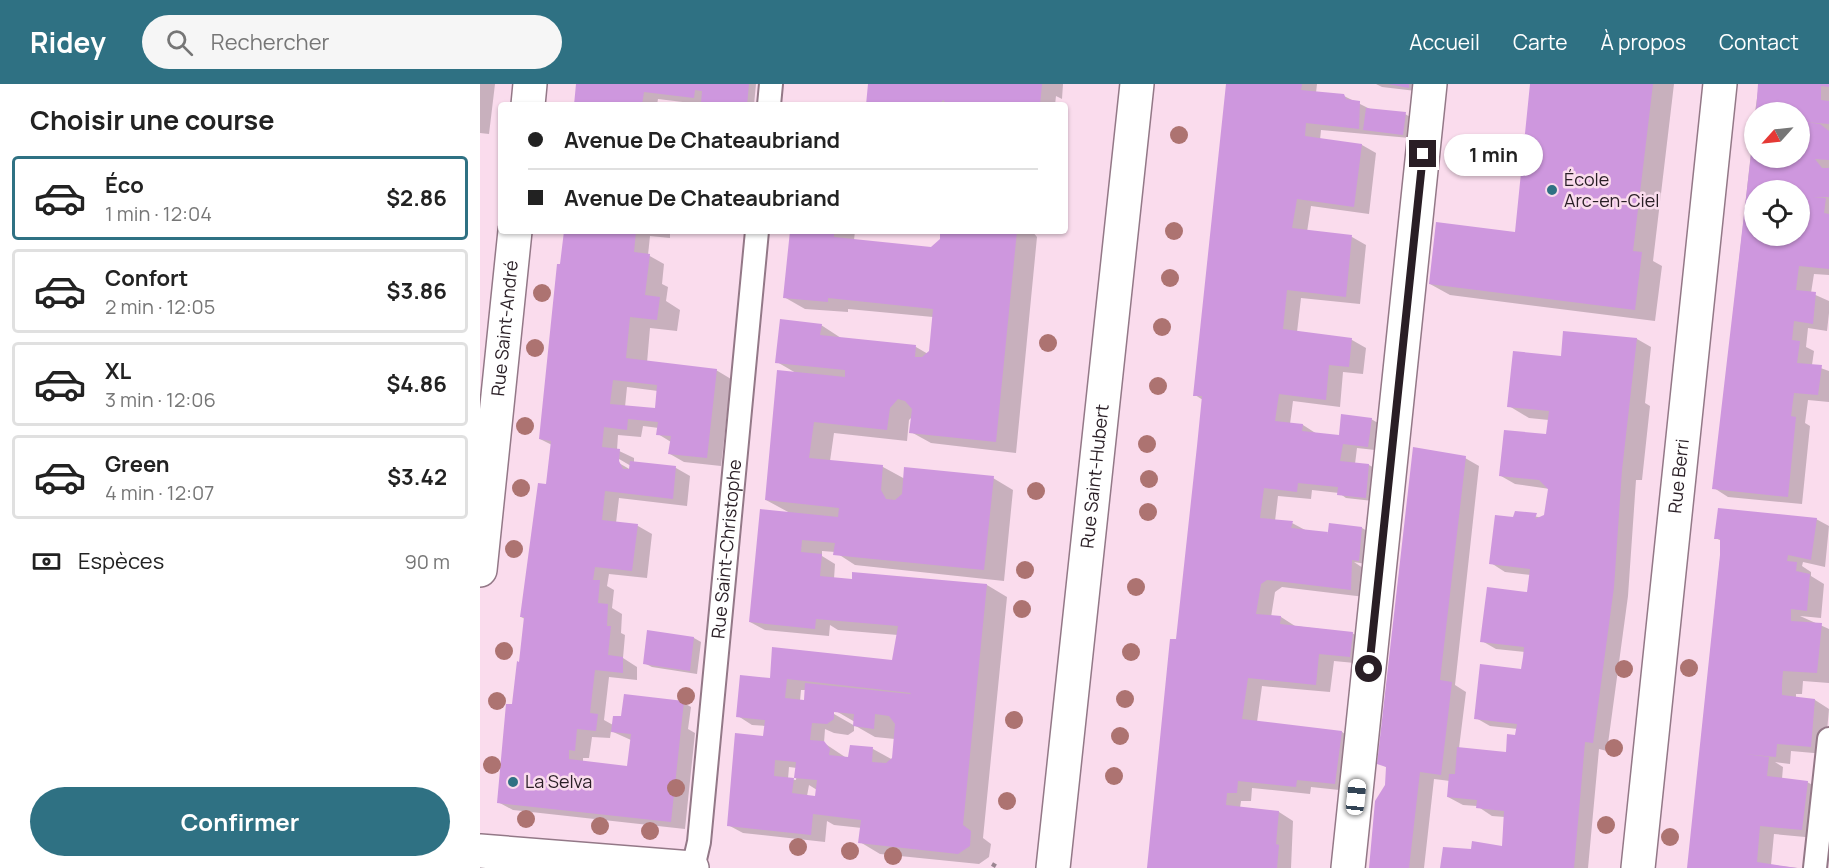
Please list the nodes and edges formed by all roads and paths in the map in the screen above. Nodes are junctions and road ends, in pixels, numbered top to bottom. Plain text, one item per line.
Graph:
1 (530, 84) edge
2 (771, 84) edge
3 (1137, 84) edge
4 (1430, 84) edge
5 (1720, 84) edge
6 (528, 102) edge
7 (769, 102) edge
8 (515, 234) edge
9 (757, 234) edge
10 (480, 570) edge
11 (1829, 739) edge
12 (480, 851) edge
13 (992, 864) dead end
14 (997, 867) edge
15 (693, 868) edge
16 (1053, 868) edge
17 (1348, 868) edge
18 (1638, 868) edge
19 (1815, 868) edge

1 - 6 street
2 - 7 lane
3 - 16 street, Rue Saint-Hubert
4 - 17 street
5 - 18 street, Rue Berri
8 - 10 street, Rue Saint-André
9 - 15 lane, Rue Saint-Christophe
11 - 19 lane
12 - 15 street
13 - 14 path

